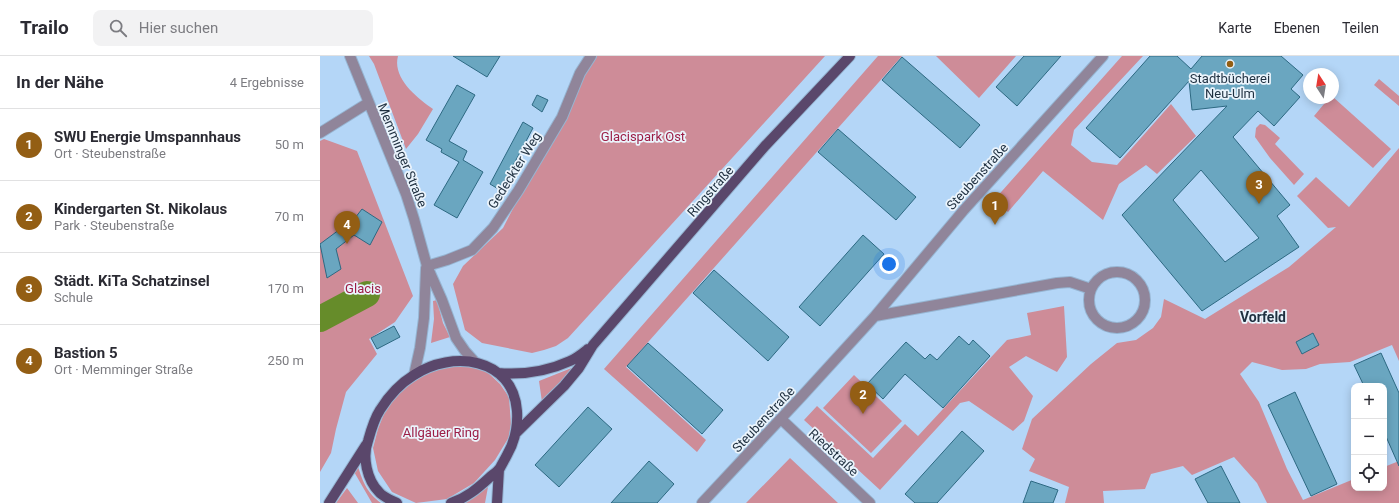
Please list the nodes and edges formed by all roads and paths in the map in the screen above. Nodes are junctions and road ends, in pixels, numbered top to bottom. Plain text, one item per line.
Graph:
1 (350, 56) edge
2 (591, 56) edge
3 (850, 56) edge
4 (1103, 56) edge
5 (368, 103) junction
6 (320, 133) edge
7 (427, 266) junction
8 (1091, 289) junction
9 (874, 316) junction
10 (593, 345) junction
11 (474, 361) junction
12 (498, 372) junction
13 (414, 375) junction
14 (781, 419) junction
15 (516, 433) junction
16 (366, 445) junction
17 (499, 469) junction
18 (329, 503) edge
19 (397, 503) edge
20 (451, 503) edge
21 (497, 503) edge
22 (702, 503) edge
23 (870, 503) edge

1 - 5 street, Memminger Straße
2 - 7 street, Gedeckter Weg
3 - 10 main road, Ringstraße
4 - 9 street, Steubenstraße
5 - 6 street
5 - 7 street, Memminger Straße
7 - 11 street, Memminger Straße
7 - 13 street, Memminger Straße
8 - 8 street
8 - 9 street
9 - 14 street, Steubenstraße
10 - 12 main road, Ringstraße
10 - 15 main road, Ringstraße
11 - 12 main road
11 - 13 main road
12 - 15 main road
13 - 16 main road
14 - 22 street, Steubenstraße
14 - 23 street, Riedstraße
15 - 17 main road
16 - 18 main road
16 - 19 main road
17 - 20 main road
17 - 21 main road

